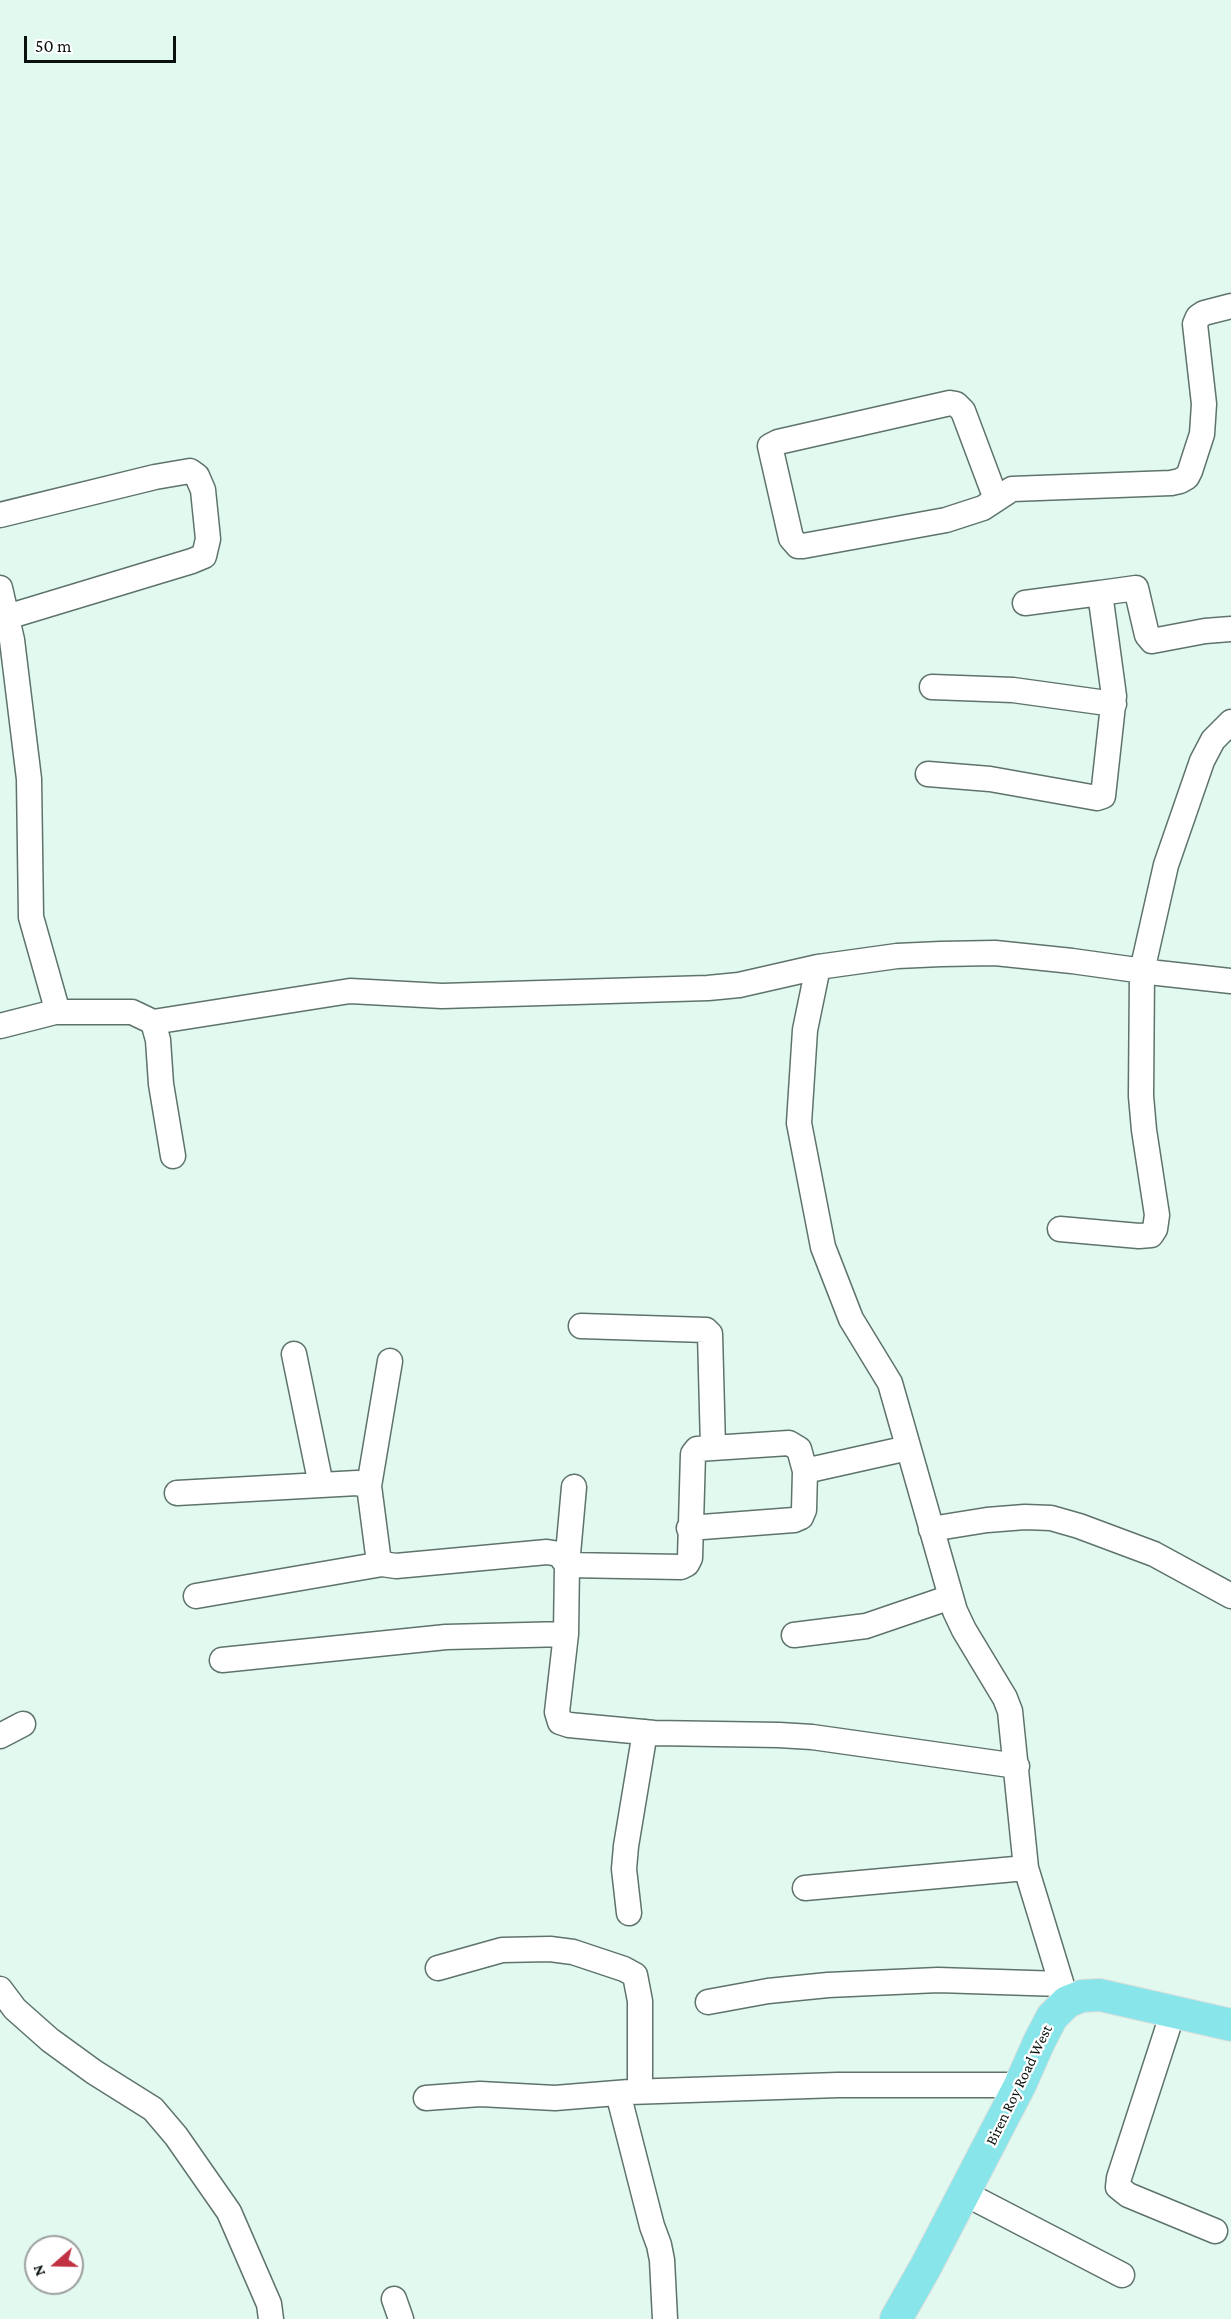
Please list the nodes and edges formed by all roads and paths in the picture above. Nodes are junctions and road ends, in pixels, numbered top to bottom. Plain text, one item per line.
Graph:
1 (1231, 306) edge
2 (996, 499) junction
3 (0, 515) edge
4 (0, 588) edge
5 (1100, 593) junction
6 (1025, 603) dead end
7 (7, 617) junction
8 (1231, 629) edge
9 (932, 687) dead end
10 (1114, 704) junction
11 (1231, 722) edge
12 (927, 774) dead end
13 (818, 967) junction
14 (1142, 971) junction
15 (1231, 981) edge
16 (55, 1012) junction
17 (153, 1022) junction
18 (0, 1026) edge
19 (173, 1156) dead end
20 (1060, 1229) dead end
21 (582, 1326) dead end
22 (294, 1354) dead end
23 (390, 1361) dead end
24 (713, 1447) junction
25 (908, 1448) junction
26 (805, 1471) junction
27 (321, 1485) junction
28 (369, 1486) junction
29 (574, 1487) dead end
30 (177, 1493) dead end
31 (689, 1528) junction
32 (931, 1529) junction
33 (382, 1564) junction
34 (567, 1565) junction
35 (196, 1596) dead end
36 (1231, 1596) edge
37 (951, 1597) junction
38 (566, 1634) junction
39 (794, 1635) dead end
40 (222, 1660) dead end
41 (23, 1725) dead end
42 (645, 1732) junction
43 (0, 1736) edge
44 (1017, 1766) junction
45 (1026, 1868) junction
46 (805, 1888) dead end
47 (629, 1913) dead end
48 (438, 1968) dead end
49 (0, 1989) edge
50 (1064, 1993) junction
51 (708, 2002) dead end
52 (1173, 2012) junction
53 (1231, 2025) edge
54 (1020, 2085) junction
55 (629, 2092) junction
56 (426, 2098) dead end
57 (964, 2193) junction
58 (1215, 2230) dead end
59 (1122, 2275) dead end
60 (272, 2319) edge
61 (665, 2319) edge
62 (896, 2319) edge

1 - 2 street
2 - 2 street
3 - 7 street
4 - 7 street
5 - 6 street
5 - 8 street
5 - 10 street
7 - 16 street
9 - 10 street
10 - 12 street
11 - 14 street
13 - 14 street
13 - 17 street
13 - 25 street
14 - 15 street
14 - 20 street
16 - 17 street
16 - 18 street
17 - 19 street
21 - 24 street
22 - 27 street
23 - 28 street
24 - 26 street
24 - 31 street
25 - 26 street
25 - 32 street
26 - 31 street
27 - 28 street
27 - 30 street
28 - 33 street
29 - 34 street
31 - 34 street
32 - 36 street
32 - 37 street
33 - 34 street
33 - 35 street
34 - 38 street
37 - 39 street
37 - 44 street
38 - 40 street
38 - 42 street
41 - 43 street
42 - 44 street
42 - 47 street
44 - 45 street
45 - 46 street
45 - 50 street
48 - 55 street
49 - 60 street
50 - 51 street
50 - 52 main road
50 - 54 main road, Biren Roy Road West
52 - 53 main road
52 - 58 street
54 - 55 street
54 - 57 main road, Biren Roy Road West
55 - 56 street
55 - 61 street
57 - 59 street
57 - 62 main road, Biren Roy Road West

